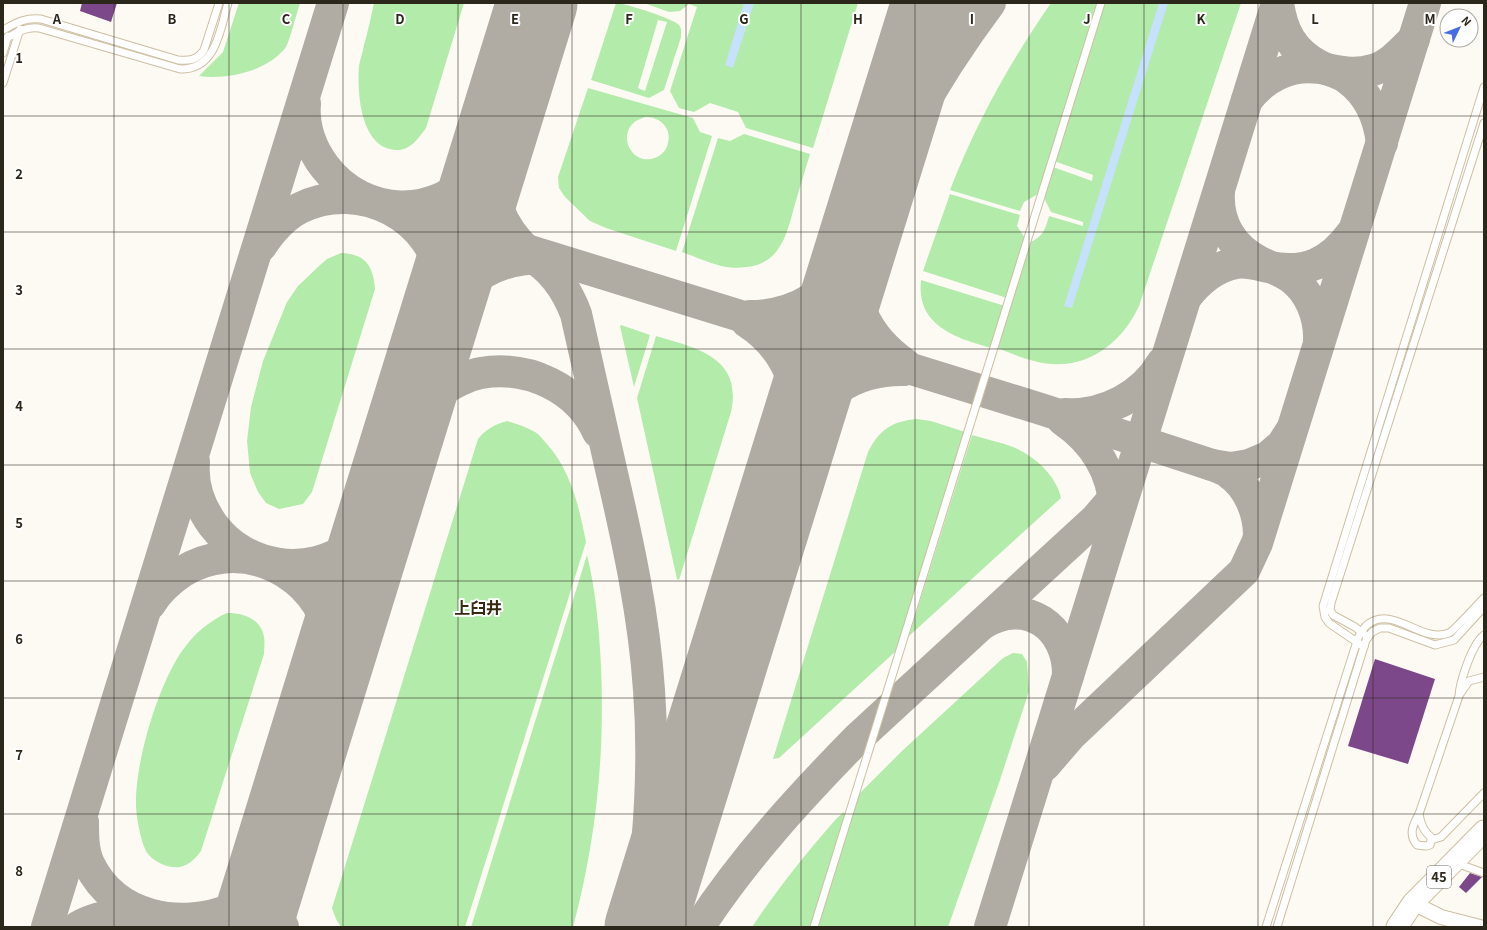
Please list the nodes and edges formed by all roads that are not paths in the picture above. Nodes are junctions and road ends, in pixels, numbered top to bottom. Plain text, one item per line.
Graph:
1 (219, 3) edge
2 (228, 3) edge
3 (1101, 3) edge
4 (23, 20) junction
5 (11, 25) junction
6 (3, 30) edge
7 (19, 32) junction
8 (5, 39) edge
9 (3, 53) edge
10 (3, 83) edge
11 (1484, 87) edge
12 (1484, 123) edge
13 (1484, 598) edge
14 (1484, 607) edge
15 (1362, 632) junction
16 (1484, 635) edge
17 (1368, 637) junction
18 (1357, 641) junction
19 (1364, 647) junction
20 (1484, 677) edge
21 (1459, 696) junction
22 (1484, 793) edge
23 (1419, 814) junction
24 (1484, 831) edge
25 (1433, 839) junction
26 (1454, 862) junction
27 (1484, 873) edge
28 (1413, 903) junction
29 (814, 927) edge
30 (1266, 927) edge
31 (1277, 927) edge
32 (1397, 927) edge
33 (1480, 927) edge

1 - 4 lane
2 - 7 lane
3 - 29 lane
4 - 5 lane
4 - 7 lane
5 - 6 lane
5 - 8 lane
7 - 8 lane
7 - 10 lane
8 - 9 lane
11 - 18 lane
12 - 15 lane
13 - 15 lane
14 - 17 lane
15 - 17 lane
15 - 18 lane
16 - 21 lane
17 - 19 lane
18 - 19 lane
18 - 30 lane
19 - 31 lane
20 - 21 lane
21 - 23 lane
22 - 25 lane
23 - 25 lane
23 - 25 lane
24 - 26 main road, 45
26 - 27 lane
26 - 28 main road, 45
28 - 32 main road, 45
28 - 33 street

